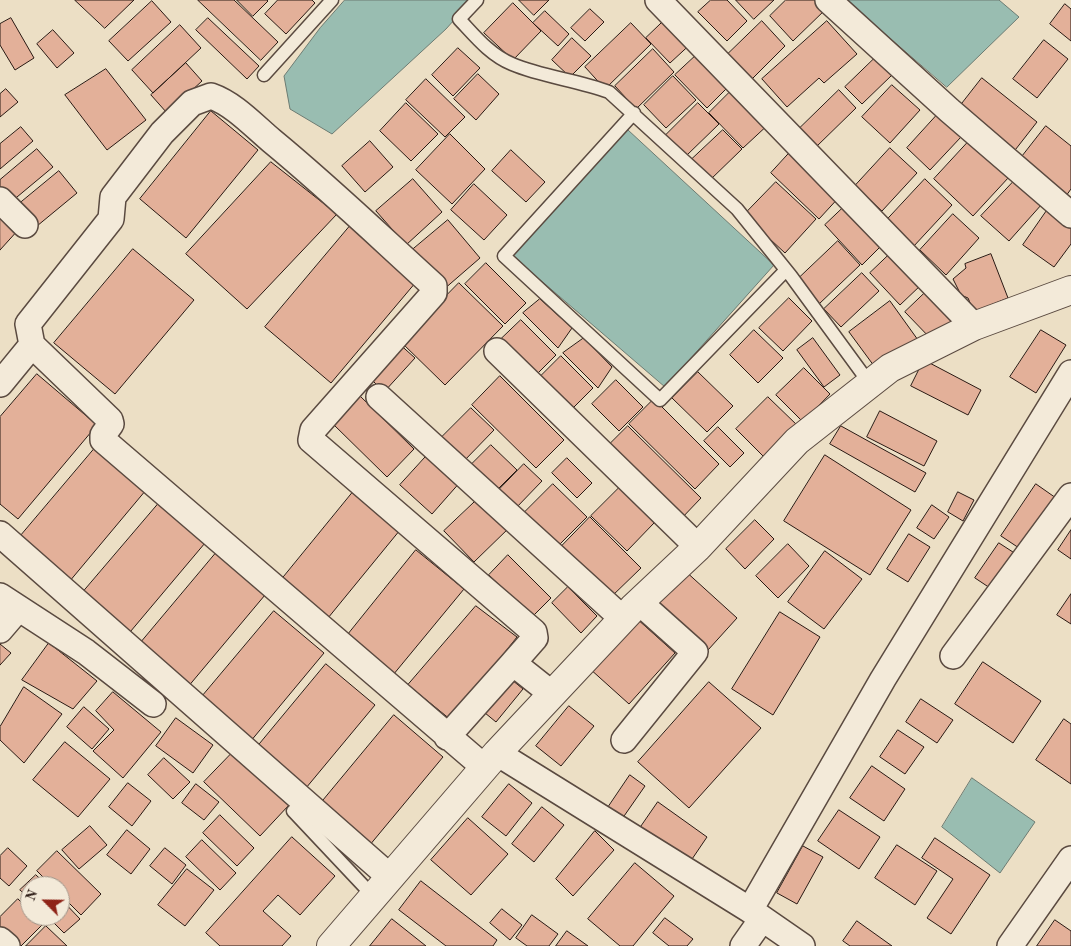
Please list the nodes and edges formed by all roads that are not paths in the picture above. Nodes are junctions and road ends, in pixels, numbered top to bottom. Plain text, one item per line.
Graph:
1 (332, 0) edge
2 (477, 0) edge
3 (658, 0) edge
4 (828, 0) edge
5 (264, 74) dead end
6 (634, 113) junction
7 (0, 200) edge
8 (1070, 213) edge
9 (26, 225) dead end
10 (786, 270) junction
11 (1071, 290) edge
12 (974, 326) junction
13 (32, 345) junction
14 (497, 351) dead end
15 (1071, 373) edge
16 (0, 384) edge
17 (870, 384) junction
18 (379, 397) dead end
19 (1071, 496) edge
20 (0, 534) edge
21 (698, 548) junction
22 (9, 602) edge
23 (631, 610) junction
24 (0, 630) edge
25 (953, 656) dead end
26 (513, 663) junction
27 (552, 694) junction
28 (153, 704) dead end
29 (448, 737) junction
30 (624, 740) dead end
31 (490, 760) junction
32 (293, 811) dead end
33 (1071, 859) edge
34 (382, 886) junction
35 (756, 915) junction
36 (0, 940) edge
37 (7, 946) edge
38 (331, 946) edge
39 (743, 946) edge
40 (802, 946) edge
41 (1010, 946) edge

1 - 5 lane
2 - 6 lane
3 - 12 street
4 - 8 street
6 - 10 lane
6 - 10 lane
7 - 9 street
10 - 17 lane
11 - 12 street
12 - 17 street
13 - 16 street
13 - 26 street
13 - 29 street
14 - 21 street
15 - 35 street
17 - 21 street
18 - 23 street
19 - 25 street
20 - 34 street
21 - 23 street
22 - 24 street
22 - 28 street
23 - 27 street
23 - 30 street
26 - 27 street
26 - 29 street
27 - 31 street
29 - 31 street
31 - 34 street
31 - 35 street
32 - 34 lane
33 - 41 street
34 - 38 street
35 - 39 street
35 - 40 street
36 - 37 street

